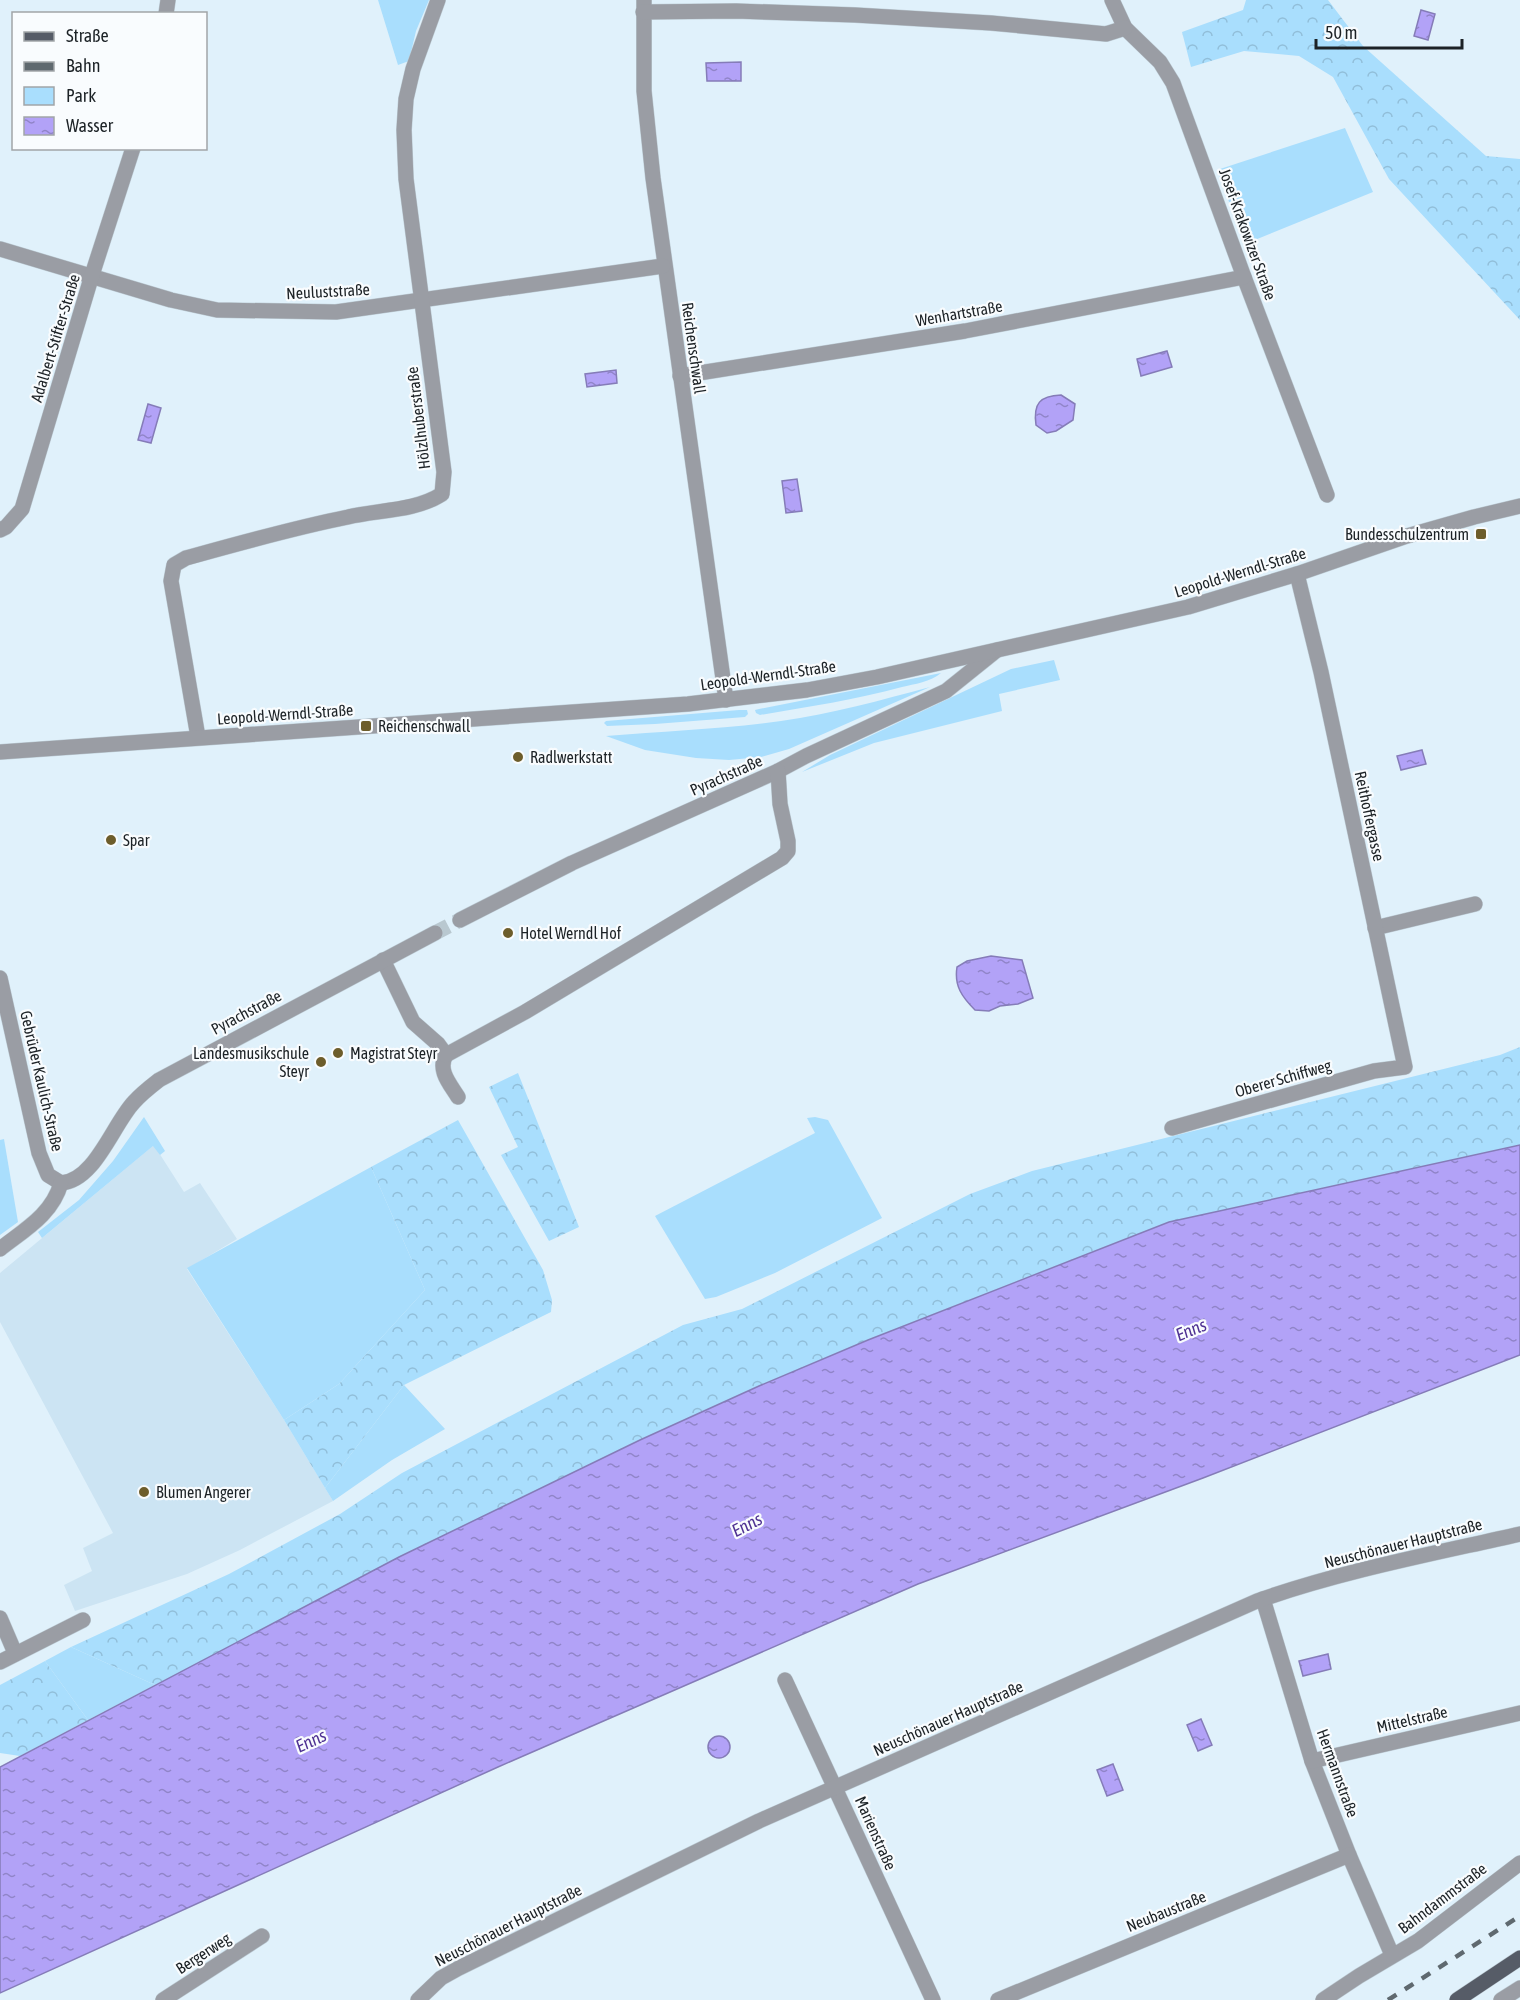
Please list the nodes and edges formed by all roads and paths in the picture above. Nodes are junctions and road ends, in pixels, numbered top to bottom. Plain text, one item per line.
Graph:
1 (438, 0) edge
2 (1112, 0) edge
3 (644, 6) edge
4 (1125, 28) junction
5 (132, 150) edge
6 (0, 249) edge
7 (663, 266) junction
8 (92, 276) junction
9 (1244, 277) junction
10 (422, 300) junction
11 (680, 376) junction
12 (1327, 495) dead end
13 (1520, 506) edge
14 (0, 530) edge
15 (1297, 574) junction
16 (997, 650) junction
17 (726, 700) junction
18 (198, 737) junction
19 (0, 752) edge
20 (778, 771) junction
21 (1474, 904) dead end
22 (460, 920) tunnel mouth
23 (1375, 928) junction
24 (435, 933) tunnel mouth
25 (383, 960) junction
26 (0, 978) edge
27 (446, 1055) junction
28 (1405, 1067) joint
29 (458, 1097) dead end
30 (1172, 1128) dead end
31 (61, 1183) junction
32 (0, 1249) edge
33 (1520, 1533) edge
34 (1263, 1599) junction
35 (0, 1618) edge
36 (83, 1620) dead end
37 (15, 1653) junction
38 (0, 1662) edge
39 (785, 1680) dead end
40 (1520, 1713) edge
41 (1312, 1761) junction
42 (836, 1788) junction
43 (1349, 1855) junction
44 (1520, 1863) edge
45 (262, 1936) dead end
46 (1392, 1955) junction
47 (1520, 1958) edge
48 (1520, 1988) edge
49 (164, 2000) edge
50 (418, 2000) edge
51 (933, 2000) edge
52 (998, 2000) edge
53 (1323, 2000) edge
54 (1457, 2000) edge
55 (1502, 2000) edge

1 - 10 street, Hölzlhuberstraße
2 - 4 street, Josef-Krakowizer Straße
3 - 4 street
3 - 7 street, Reichenschwall
4 - 9 street, Josef-Krakowizer Straße
5 - 8 street, Adalbert-Stifter-Straße
6 - 8 street, Neuluststraße
7 - 10 street, Neuluststraße
7 - 11 street, Reichenschwall
8 - 10 street, Neuluststraße
8 - 14 street, Adalbert-Stifter-Straße
9 - 11 street, Wenhartstraße
9 - 12 street, Josef-Krakowizer Straße
10 - 18 street, Hölzlhuberstraße
11 - 17 street, Reichenschwall
13 - 15 street, Leopold-Werndl-Straße
15 - 16 street, Leopold-Werndl-Straße
15 - 23 street, Reithoffergasse
16 - 17 street, Leopold-Werndl-Straße
16 - 20 street, Pyrachstraße
17 - 18 street, Leopold-Werndl-Straße
18 - 19 street, Leopold-Werndl-Straße
20 - 22 street, Pyrachstraße
20 - 27 street
21 - 23 street
23 - 28 street, Reithoffergasse
24 - 25 street, Pyrachstraße
25 - 27 street
25 - 31 street, Pyrachstraße
26 - 31 street, Gebrüder Kaulich-Straße
27 - 29 street
28 - 30 street, Oberer Schiffweg
31 - 32 street
33 - 34 street, Neuschönauer Hauptstraße
34 - 41 street, Hermannstraße
34 - 42 street, Neuschönauer Hauptstraße
35 - 37 street
36 - 37 street
37 - 38 street
39 - 42 street, Marienstraße
40 - 41 street, Mittelstraße
41 - 43 street, Hermannstraße
42 - 50 street, Neuschönauer Hauptstraße
42 - 51 street, Marienstraße
43 - 46 street, Hermannstraße
43 - 52 street, Neubaustraße
44 - 46 street, Bahndammstraße
45 - 49 street, Bergerweg
46 - 53 street, Bahndammstraße
47 - 54 main road
48 - 55 street

